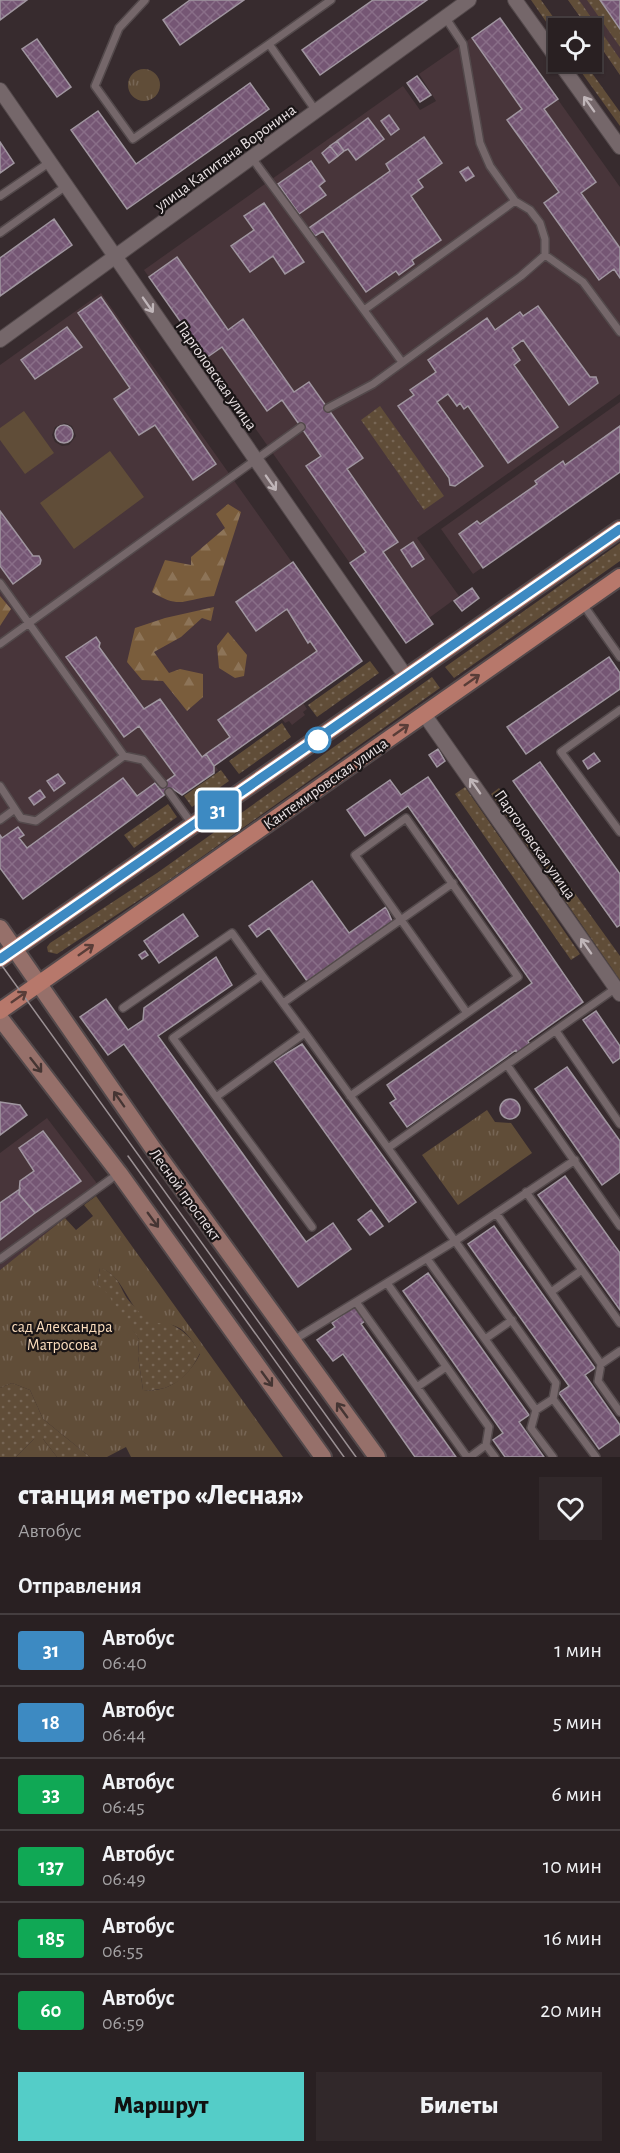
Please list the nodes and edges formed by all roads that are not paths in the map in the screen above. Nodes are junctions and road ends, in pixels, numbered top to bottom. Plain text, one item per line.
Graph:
1 (145, 0) edge
2 (469, 0) edge
3 (515, 0) edge
4 (329, 1) edge
5 (445, 17) junction
6 (269, 44) junction
7 (548, 46) edge
8 (567, 72) edge
9 (1, 94) edge
10 (316, 111) junction
11 (620, 147) edge
12 (252, 158) junction
13 (50, 162) junction
14 (66, 186) junction
15 (0, 196) edge
16 (515, 201) junction
17 (0, 232) edge
18 (545, 255) junction
19 (115, 257) junction
20 (364, 310) junction
21 (620, 332) edge
22 (0, 340) edge
23 (402, 362) junction
24 (328, 408) dead end
25 (301, 427) dead end
26 (256, 460) junction
27 (620, 529) edge
28 (620, 577) edge
29 (0, 583) edge
30 (582, 603) junction
31 (29, 623) junction
32 (0, 644) edge
33 (620, 657) edge
34 (407, 678) junction
35 (620, 710) edge
36 (424, 714) junction
37 (124, 756) junction
38 (163, 784) dead end
39 (0, 786) edge
40 (169, 792) dead end
41 (15, 809) junction
42 (0, 820) edge
43 (194, 826) junction
44 (620, 832) edge
45 (453, 884) junction
46 (401, 920) junction
47 (0, 928) edge
48 (15, 949) junction
49 (0, 959) edge
50 (262, 975) junction
51 (38, 984) junction
52 (618, 991) edge
53 (283, 1003) junction
54 (123, 1008) dead end
55 (0, 1011) edge
56 (467, 1013) junction
57 (0, 1018) edge
58 (556, 1030) junction
59 (305, 1034) junction
60 (507, 1065) junction
61 (350, 1096) junction
62 (216, 1097) junction
63 (620, 1124) edge
64 (388, 1148) junction
65 (574, 1160) junction
66 (119, 1173) junction
67 (526, 1192) junction
68 (496, 1213) junction
69 (620, 1226) edge
70 (312, 1227) dead end
71 (455, 1241) junction
72 (0, 1259) edge
73 (428, 1260) junction
74 (582, 1270) junction
75 (387, 1283) junction
76 (551, 1292) junction
77 (356, 1302) junction
78 (512, 1320) junction
79 (620, 1323) edge
80 (485, 1339) junction
81 (292, 1341) junction
82 (620, 1351) edge
83 (602, 1364) junction
84 (446, 1367) junction
85 (417, 1387) junction
86 (553, 1399) junction
87 (536, 1410) junction
88 (620, 1412) edge
89 (486, 1445) junction
90 (323, 1457) edge
91 (376, 1457) edge
92 (468, 1457) edge
93 (495, 1457) edge
94 (553, 1457) edge
95 (596, 1457) edge

1 - 6 lane
2 - 5 street, улица Капитана Воронина
3 - 7 street
4 - 6 lane
5 - 10 street, улица Капитана Воронина
5 - 16 lane
6 - 10 lane
11 -> 8 street
9 - 13 street, Парголовская улица
10 - 12 street, улица Капитана Воронина
12 - 19 street, улица Капитана Воронина
12 - 20 lane
13 - 14 street, Парголовская улица
13 - 15 lane
14 - 17 lane
14 - 19 street, Парголовская улица
16 - 18 lane
16 - 20 lane
18 - 21 lane
18 - 23 lane
19 - 22 street, улица Капитана Воронина
19 -> 26 street, Парголовская улица
20 - 23 lane
23 - 24 lane
25 - 26 lane
26 - 31 lane
26 -> 34 street, Парголовская улица
27 - 34 main road
28 - 30 main road, Кантемировская улица
29 - 31 lane
30 - 33 lane
36 -> 30 main road, Кантемировская улица
31 - 32 lane
31 - 37 lane
34 - 43 main road
35 - 44 lane
51 -> 36 main road, Кантемировская улица
52 -> 36 street, Парголовская улица
37 - 38 lane
37 - 41 lane
39 - 41 lane
40 - 43 lane
41 - 42 lane
43 - 48 main road
45 - 46 lane
45 - 46 lane
45 - 56 lane
46 - 53 lane
46 - 56 lane
47 - 48 main road, Лесной проспект
48 - 49 main road
48 - 51 main road, Лесной проспект
50 - 53 lane
50 - 54 lane
50 - 62 lane
55 -> 51 main road, Кантемировская улица
81 -> 51 main road, Лесной проспект
52 - 58 lane
53 - 59 lane
56 - 61 lane
57 -> 66 main road
58 - 60 lane
58 - 63 lane
59 - 61 lane
59 - 62 lane
60 - 64 lane
60 - 65 lane
61 - 64 lane
62 - 70 lane
64 - 71 lane
65 - 67 lane
65 - 69 lane
66 - 72 lane
66 -> 90 main road
67 - 68 lane
67 - 74 lane
68 - 71 lane
68 - 76 lane
71 - 73 lane
71 - 78 lane
73 - 75 lane
73 - 80 lane
74 - 76 lane
74 - 79 lane
75 - 77 lane
75 - 84 lane
76 - 83 lane
77 - 81 lane
77 - 85 lane
78 - 80 lane
78 - 86 lane
80 - 87 lane
91 -> 81 main road, Лесной проспект
82 - 83 lane
83 - 88 lane
84 - 85 lane
84 - 89 lane
85 - 92 lane
86 - 87 lane
86 - 95 lane
87 - 94 lane
89 - 92 lane
89 - 93 lane

